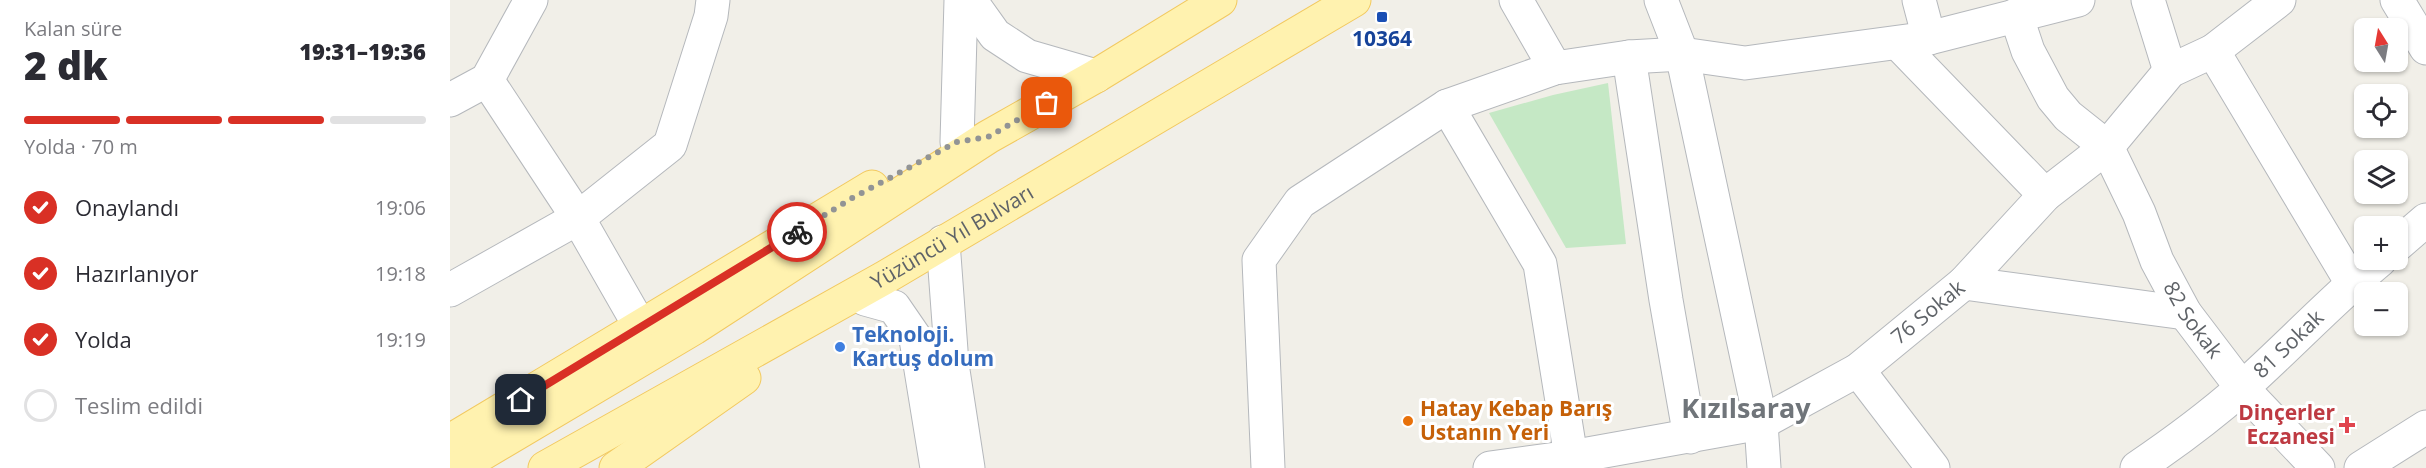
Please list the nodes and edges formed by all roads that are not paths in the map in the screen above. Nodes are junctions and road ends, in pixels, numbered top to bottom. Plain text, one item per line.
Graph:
1 (531, 0) edge
2 (713, 0) edge
3 (961, 0) edge
4 (970, 0) edge
5 (1220, 0) edge
6 (1354, 0) edge
7 (1516, 0) edge
8 (1661, 0) edge
9 (1918, 0) edge
10 (2078, 0) edge
11 (2148, 0) edge
12 (2279, 0) edge
13 (2397, 0) edge
14 (2016, 15) junction
15 (1913, 40) junction
16 (2426, 48) edge
17 (2213, 51) junction
18 (1683, 54) junction
19 (1629, 57) junction
20 (1555, 68) junction
21 (2170, 71) junction
22 (1096, 75) junction
23 (487, 80) junction
24 (450, 100) edge
25 (1447, 106) junction
26 (972, 139) junction
27 (2107, 147) junction
28 (2045, 195) junction
29 (578, 218) junction
30 (2426, 220) edge
31 (2408, 236) edge
32 (943, 242) junction
33 (2368, 270) edge
34 (1964, 283) junction
35 (2352, 283) junction
36 (874, 288) junction
37 (450, 290) edge
38 (2185, 313) junction
39 (641, 328) junction
40 (1858, 370) junction
41 (2242, 388) junction
42 (1761, 423) junction
43 (2426, 427) edge
44 (1690, 437) junction
45 (450, 441) edge
46 (1571, 457) junction
47 (458, 468) edge
48 (546, 468) edge
49 (616, 468) edge
50 (938, 468) edge
51 (968, 468) edge
52 (1268, 468) edge
53 (1490, 468) edge
54 (1764, 468) edge
55 (1933, 468) edge
56 (2137, 468) edge
57 (2318, 468) edge
58 (2361, 468) edge

1 - 23 street
2 - 29 street
3 - 26 street
4 - 22 street
5 - 22 main road
6 - 32 main road, Yüzüncü Yıl Bulvarı
7 - 20 street
8 - 18 street
9 - 15 street
10 - 14 street
11 - 21 street
12 - 17 street, 76 Sokak
13 - 16 street
14 - 15 street
14 - 27 street
15 - 18 street
15 - 28 street
17 - 21 street, 76 Sokak
17 - 35 street
18 - 19 street
18 - 42 street
19 - 20 street
19 - 44 street
20 - 25 street
21 - 27 street, 76 Sokak
22 - 26 main road
23 - 24 street
23 - 29 street
25 - 46 street
25 - 52 street
26 - 39 main road
26 - 47 main road
27 - 28 street, 76 Sokak
27 - 38 street, 82 Sokak
28 - 34 street, 76 Sokak
29 - 37 street
29 - 39 street
30 - 31 street
32 - 36 main road, Yüzüncü Yıl Bulvarı
32 - 51 street
33 - 35 street, 81 Sokak
34 - 38 street
34 - 40 street, 76 Sokak
35 - 41 street, 81 Sokak
36 - 48 main road, Yüzüncü Yıl Bulvarı
36 - 49 main road
36 - 50 street
38 - 41 street, 82 Sokak
39 - 45 main road
40 - 42 street, 76 Sokak
40 - 55 street
41 - 56 street, 81 Sokak
41 - 57 street, 82 Sokak
42 - 44 street, 76 Sokak
42 - 54 street
43 - 58 street
44 - 46 street, 76 Sokak
46 - 53 street, 76 Sokak

